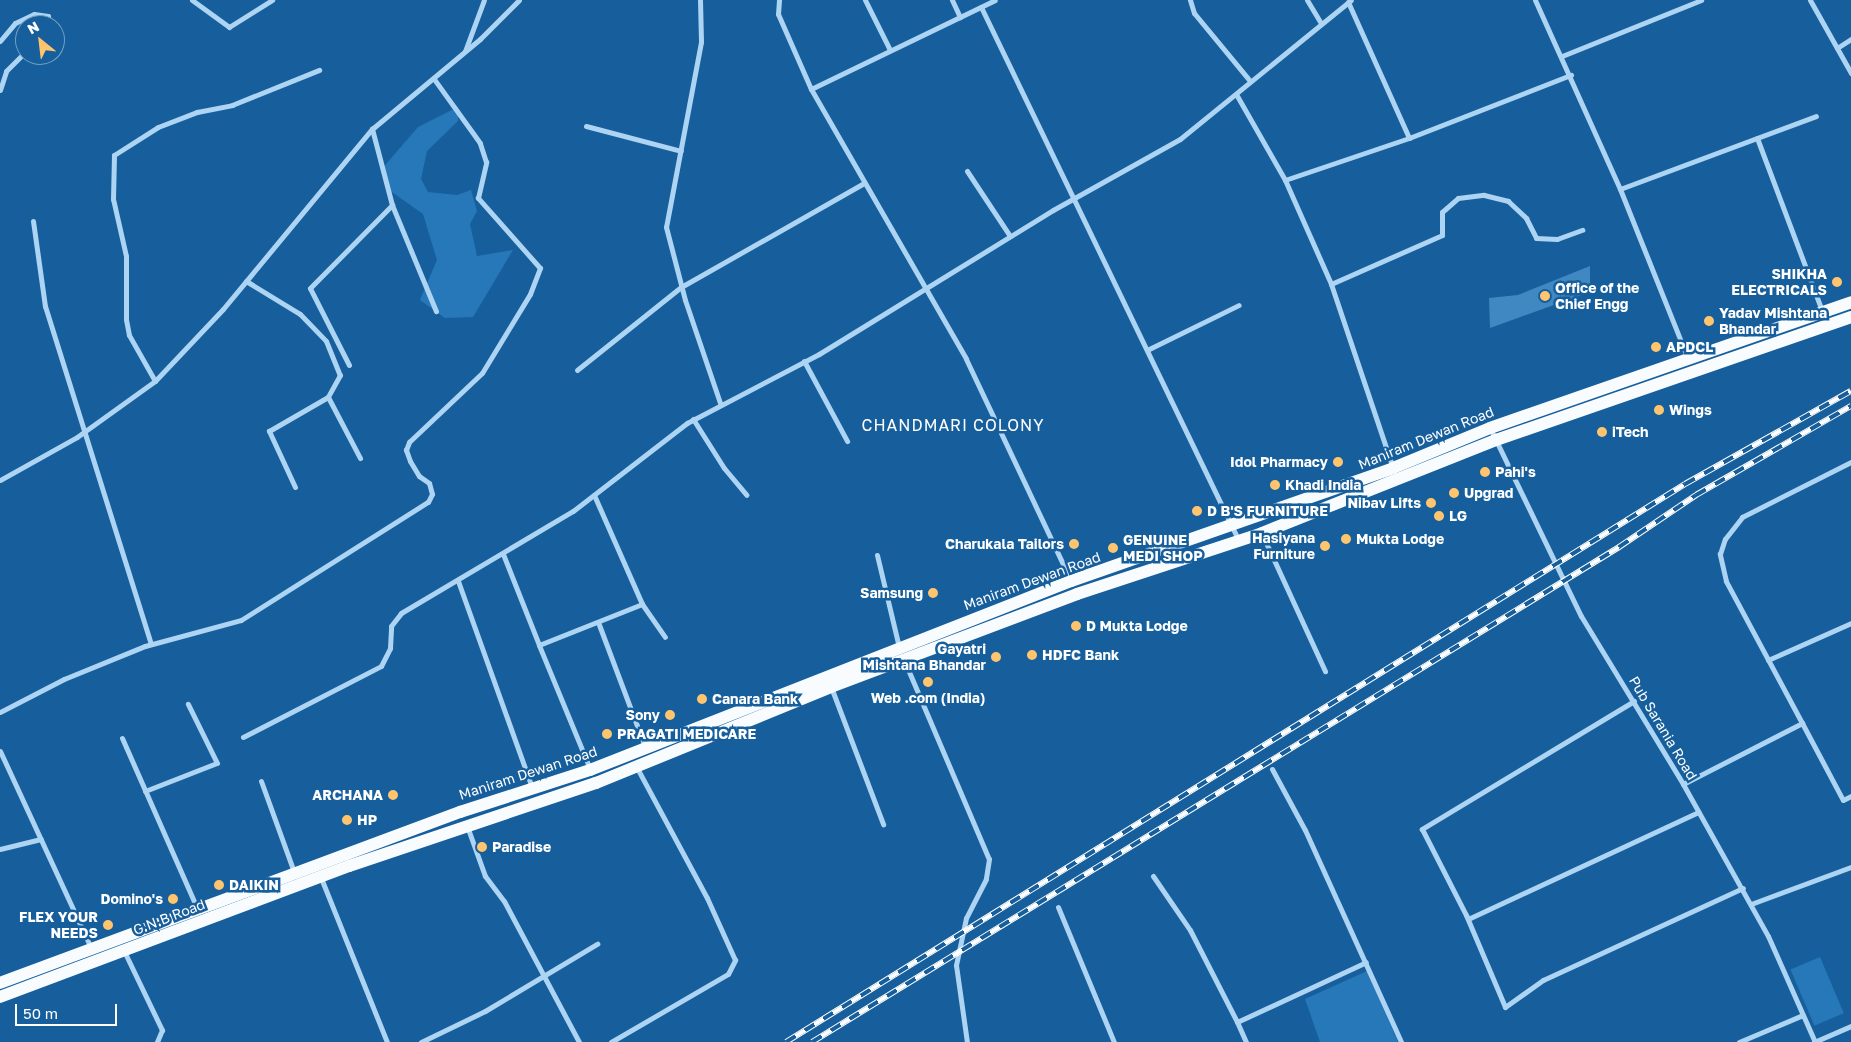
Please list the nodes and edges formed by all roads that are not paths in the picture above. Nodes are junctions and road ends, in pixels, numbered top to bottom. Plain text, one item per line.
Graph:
1 (192, 0) edge
2 (272, 0) edge
3 (484, 0) edge
4 (519, 0) edge
5 (700, 0) edge
6 (779, 0) edge
7 (865, 0) edge
8 (952, 0) edge
9 (995, 0) edge
10 (1190, 0) edge
11 (1307, 0) edge
12 (1535, 0) edge
13 (1702, 0) edge
14 (1810, 0) edge
15 (1350, 1) edge
16 (981, 7) junction
17 (960, 17) junction
18 (1320, 22) junction
19 (15, 24) edge
20 (1851, 39) edge
21 (0, 41) edge
22 (889, 48) junction
23 (1837, 48) junction
24 (465, 52) junction
25 (1562, 56) junction
26 (15, 62) edge
27 (319, 70) dead end
28 (1851, 74) edge
29 (1571, 75) junction
30 (434, 79) junction
31 (1250, 81) junction
32 (811, 89) junction
33 (0, 90) edge
34 (1236, 94) junction
35 (1816, 116) dead end
36 (586, 126) dead end
37 (372, 129) junction
38 (1409, 138) junction
39 (1757, 138) junction
40 (681, 151) junction
41 (967, 171) dead end
42 (1285, 180) junction
43 (864, 183) junction
44 (1620, 189) junction
45 (1072, 199) junction
46 (392, 205) junction
47 (33, 221) dead end
48 (1582, 230) dead end
49 (1010, 236) junction
50 (246, 281) junction
51 (1331, 284) junction
52 (681, 287) junction
53 (924, 290) junction
54 (1851, 302) edge
55 (1239, 305) dead end
56 (436, 311) dead end
57 (1822, 312) junction
58 (1851, 317) edge
59 (1147, 350) junction
60 (1688, 360) junction
61 (804, 361) junction
62 (349, 365) dead end
63 (577, 370) dead end
64 (155, 381) junction
65 (328, 397) junction
66 (720, 403) junction
67 (693, 419) junction
68 (1490, 428) junction
69 (86, 431) junction
70 (1496, 440) junction
71 (847, 441) dead end
72 (360, 458) dead end
73 (1851, 462) edge
74 (1393, 468) junction
75 (0, 480) edge
76 (295, 487) dead end
77 (594, 495) junction
78 (747, 495) dead end
79 (1233, 527) junction
80 (1262, 533) junction
81 (1238, 539) junction
82 (503, 554) junction
83 (877, 555) dead end
84 (458, 581) junction
85 (1071, 581) junction
86 (642, 604) junction
87 (598, 622) junction
88 (1851, 623) edge
89 (665, 637) dead end
90 (151, 644) junction
91 (539, 646) junction
92 (899, 647) junction
93 (904, 660) junction
94 (1768, 660) junction
95 (1325, 670) dead end
96 (828, 681) junction
97 (1634, 701) junction
98 (188, 704) dead end
99 (0, 712) edge
100 (1802, 723) junction
101 (244, 737) dead end
102 (122, 738) dead end
103 (645, 747) junction
104 (0, 751) edge
105 (636, 766) junction
106 (590, 770) junction
107 (1272, 770) dead end
108 (261, 781) dead end
109 (1683, 784) junction
110 (532, 788) junction
111 (145, 791) junction
112 (1851, 796) edge
113 (1698, 812) junction
114 (466, 824) junction
115 (883, 824) dead end
116 (41, 839) junction
117 (0, 849) edge
118 (340, 855) joint
119 (349, 866) joint
120 (1851, 867) edge
121 (294, 872) junction
122 (1152, 876) dead end
123 (321, 878) junction
124 (1743, 888) junction
125 (1751, 904) junction
126 (1058, 907) dead end
127 (198, 911) junction
128 (1468, 919) junction
129 (597, 944) dead end
130 (91, 948) junction
131 (124, 950) junction
132 (1366, 962) junction
133 (542, 974) junction
134 (0, 983) edge
135 (0, 997) edge
136 (1803, 1015) junction
137 (1237, 1022) junction
138 (1851, 1026) edge
139 (1113, 1040) edge
140 (157, 1042) edge
141 (387, 1042) edge
142 (421, 1042) edge
143 (579, 1042) edge
144 (611, 1042) edge
145 (967, 1042) edge
146 (1105, 1042) edge
147 (1246, 1042) edge
148 (1401, 1042) edge
149 (1738, 1042) edge
150 (1815, 1042) edge

1 - 2 street
3 - 24 street
4 - 24 street
5 - 40 street
6 - 32 street
7 - 22 street
8 - 17 street
9 - 16 street
10 - 31 street
11 - 18 street
12 - 25 street
13 - 25 street
14 - 23 street
15 - 18 street
15 - 38 street
16 - 17 street
16 - 45 street
17 - 22 street
18 - 31 street
19 - 21 street
20 - 23 street
22 - 32 street
23 - 28 street
24 - 30 street
25 - 29 street
26 - 33 street
27 - 64 street
29 - 38 street
29 - 44 street
30 - 37 street
30 - 90 street
31 - 34 street
32 - 43 street
34 - 42 street
34 - 45 street
35 - 39 street
36 - 40 street
37 - 46 street
37 - 50 street
38 - 42 street
39 - 44 street
39 - 57 street
40 - 52 street
41 - 49 street
42 - 51 street
43 - 52 street
43 - 53 street
44 - 60 street
45 - 49 street
45 - 59 street
46 - 56 street
46 - 62 street
47 - 69 street
48 - 51 street
49 - 53 street
50 - 64 street
50 - 65 street
51 - 74 street
52 - 63 street
52 - 66 street
53 - 61 street
53 - 85 street
54 - 57 main road, Maniram Dewan Road
55 - 59 street
57 - 60 main road, Maniram Dewan Road
58 - 70 main road, Maniram Dewan Road
59 - 79 street
60 - 68 main road, Maniram Dewan Road
61 - 66 street
61 - 71 street
64 - 69 street
65 - 72 street
65 - 76 street
66 - 67 street
67 - 77 street
67 - 78 street
68 - 70 street, Pub Sarania Road
68 - 74 main road, Maniram Dewan Road
69 - 75 street
69 - 90 street
70 - 80 main road, Maniram Dewan Road
70 - 97 street, Pub Sarania Road
73 - 94 street
74 - 79 main road, Maniram Dewan Road
77 - 82 street
77 - 86 street
79 - 81 street
79 - 85 main road, Maniram Dewan Road
80 - 81 main road, Maniram Dewan Road
80 - 95 street
81 - 93 main road, Maniram Dewan Road
82 - 84 street
82 - 91 street
83 - 92 street
84 - 101 street
84 - 110 street
85 - 92 main road, Maniram Dewan Road
86 - 87 street
86 - 89 street
87 - 91 street
87 - 103 street
88 - 94 street
90 - 99 street
91 - 106 street
92 - 93 street
92 - 96 main road, Maniram Dewan Road
93 - 96 main road, Maniram Dewan Road
93 - 145 street
94 - 100 street
96 - 103 main road, Maniram Dewan Road
96 - 105 main road, Maniram Dewan Road
96 - 115 street
97 - 109 street, Pub Sarania Road
97 - 128 street
98 - 111 street
100 - 109 street
100 - 112 street
102 - 111 street
103 - 106 main road, Maniram Dewan Road
104 - 116 street
105 - 114 main road, Maniram Dewan Road
105 - 144 street
106 - 110 main road, Maniram Dewan Road
107 - 132 street
108 - 121 street
109 - 113 street, Pub Sarania Road
110 - 118 main road, Maniram Dewan Road
111 - 127 street
113 - 124 street, Pub Sarania Road
113 - 128 street
114 - 119 main road, Maniram Dewan Road
114 - 133 street
116 - 117 street
116 - 130 street
118 - 121 main road, G.N.B Road
119 - 123 main road, G.N.B Road
120 - 125 street
121 - 127 main road, G.N.B Road
122 - 137 street
123 - 131 main road, G.N.B Road
123 - 141 street
124 - 125 street, Pub Sarania Road
124 - 128 street
125 - 136 street, Pub Sarania Road
126 - 139 street
127 - 130 main road, G.N.B Road
129 - 133 street
130 - 134 main road, G.N.B Road
131 - 135 main road, G.N.B Road
131 - 140 street
132 - 137 street
132 - 148 street
133 - 142 street
133 - 143 street
136 - 149 street
136 - 150 street, Pub Sarania Road
137 - 147 street
138 - 150 street
139 - 146 street

